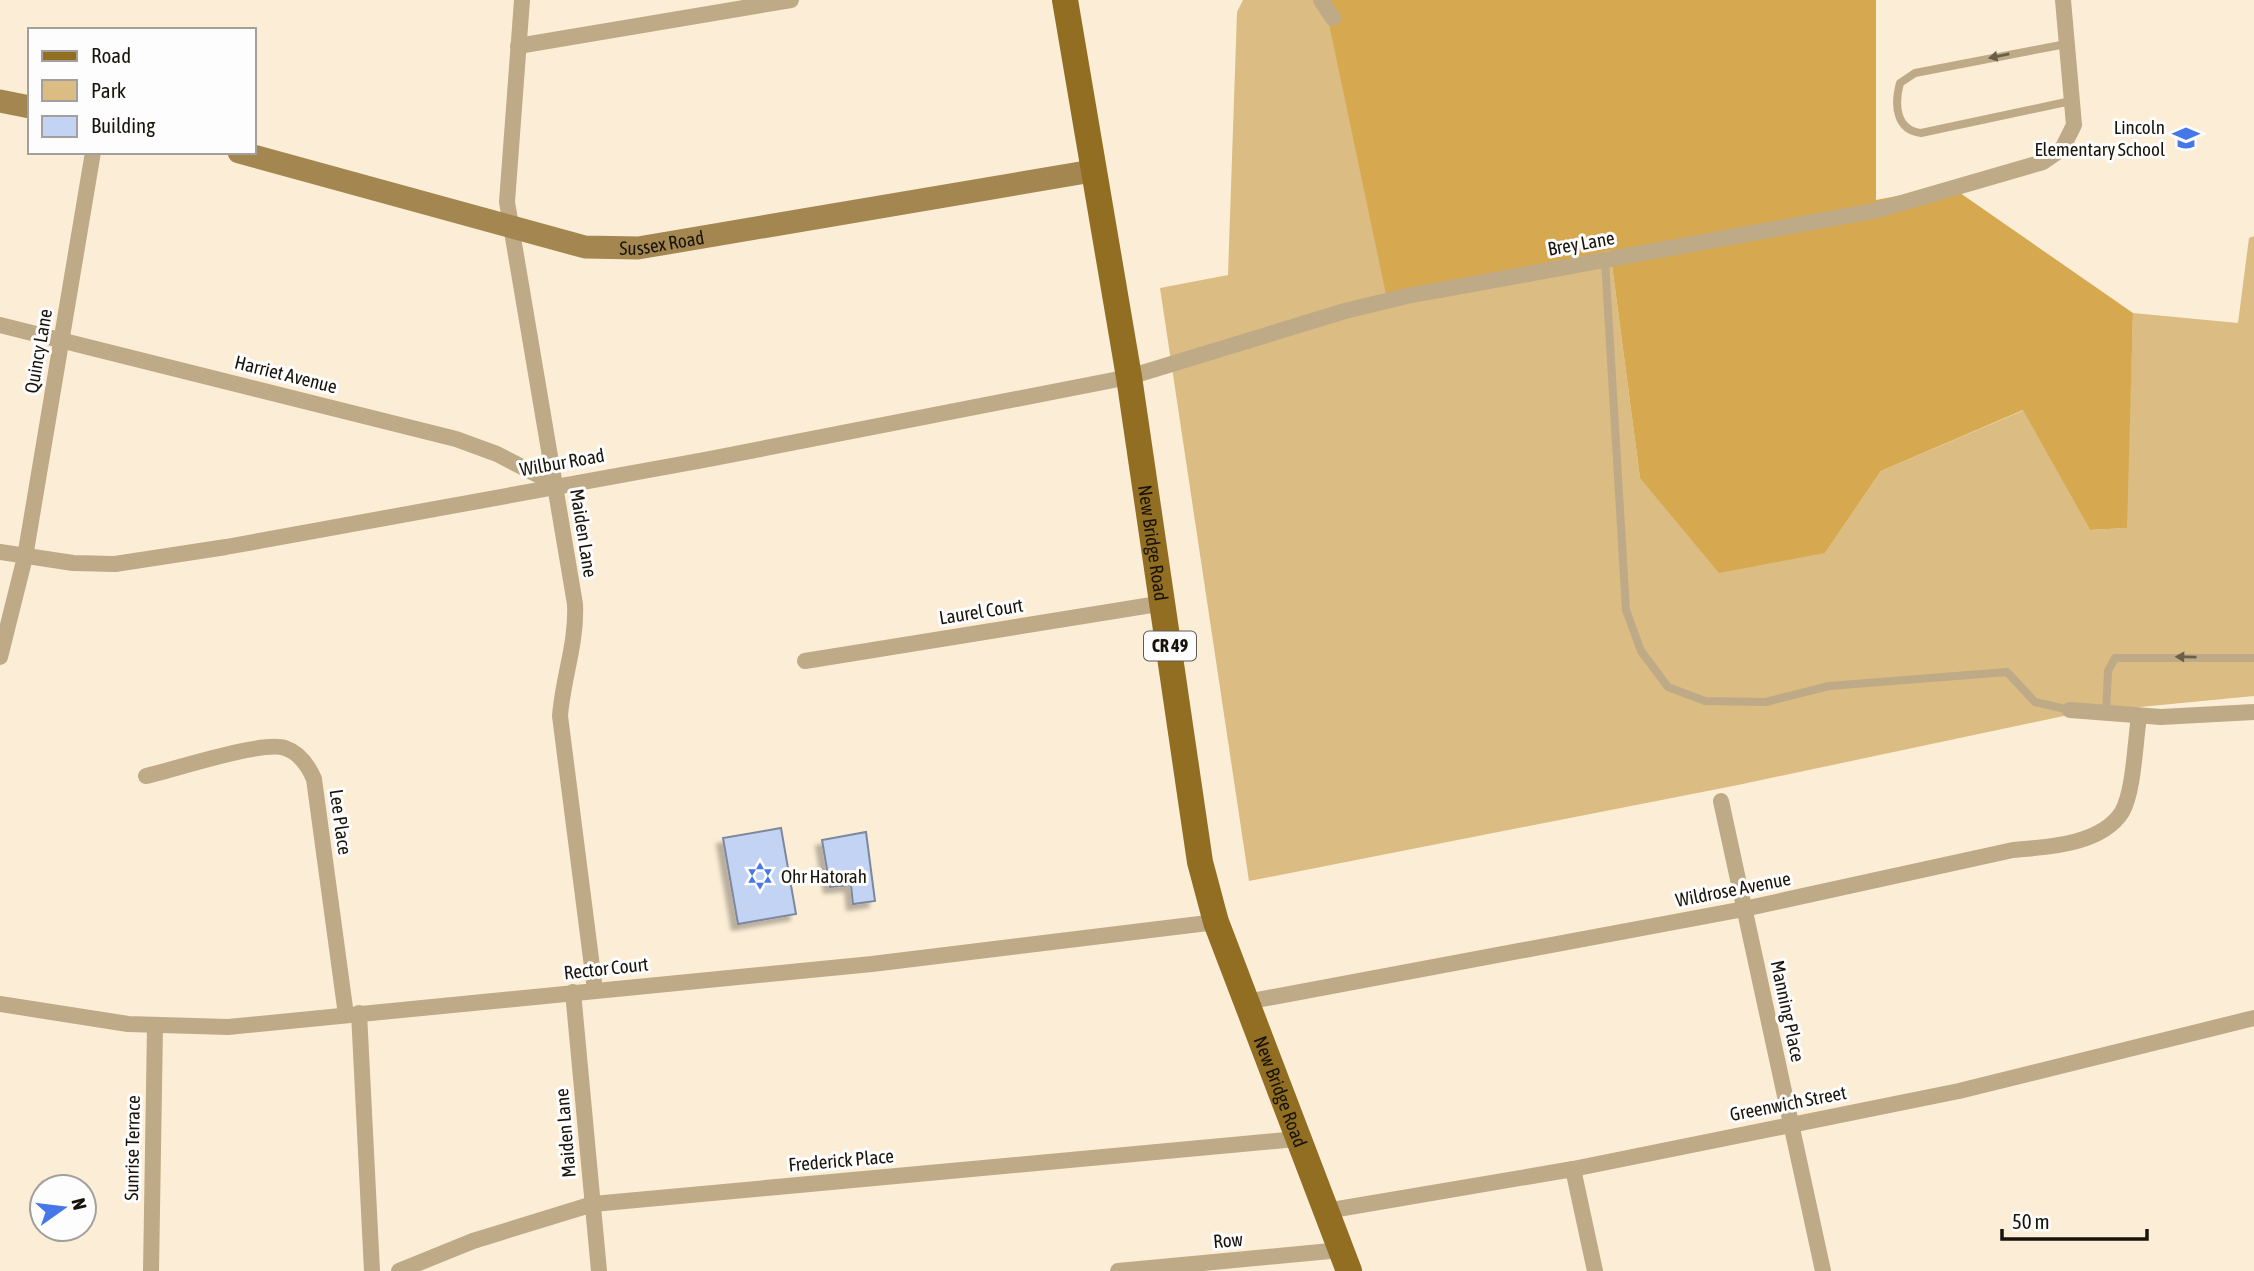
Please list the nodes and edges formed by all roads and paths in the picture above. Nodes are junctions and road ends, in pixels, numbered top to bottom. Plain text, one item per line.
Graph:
1 (522, 0) edge
2 (791, 0) edge
3 (1065, 0) edge
4 (1321, 0) edge
5 (2063, 0) edge
6 (742, 4) edge
7 (1333, 19) dead end
8 (2066, 44) junction
9 (518, 46) junction
10 (2071, 101) junction
11 (0, 102) edge
12 (28, 107) edge
13 (93, 154) edge
14 (246, 154) edge
15 (1091, 170) junction
16 (512, 226) junction
17 (1605, 260) junction
18 (0, 325) edge
19 (62, 339) junction
20 (1129, 377) junction
21 (555, 484) junction
22 (0, 552) edge
23 (25, 557) junction
24 (1164, 603) junction
25 (0, 657) edge
26 (2254, 659) edge
27 (805, 661) dead end
28 (2070, 710) joint
29 (2254, 712) edge
30 (2106, 714) junction
31 (2139, 717) junction
32 (146, 776) dead end
33 (1721, 800) dead end
34 (1744, 909) junction
35 (1216, 922) junction
36 (595, 989) junction
37 (573, 992) junction
38 (1246, 1002) junction
39 (0, 1004) edge
40 (353, 1014) junction
41 (2254, 1018) edge
42 (155, 1027) junction
43 (1791, 1124) junction
44 (1297, 1139) junction
45 (1573, 1169) junction
46 (593, 1203) junction
47 (1326, 1211) junction
48 (1345, 1261) edge
49 (151, 1271) edge
50 (372, 1271) edge
51 (399, 1271) edge
52 (600, 1271) edge
53 (1118, 1271) edge
54 (1595, 1271) edge
55 (1823, 1271) edge

1 - 9 street, Maiden Lane
2 - 6 street
3 - 15 main road, New Bridge Road / CR 49
4 - 7 street
5 - 8 street
6 - 9 street
8 - 10 street
8 -> 10 lane
9 - 16 street, Maiden Lane
10 - 17 street, Brey Lane
11 - 12 street
13 - 19 street, Quincy Lane
14 - 16 street, Sussex Road
15 - 16 street, Sussex Road
15 - 20 main road, New Bridge Road / CR 49
16 - 21 street, Maiden Lane
17 - 20 street, Brey Lane
17 - 28 lane
18 - 19 street, Harriet Avenue
19 - 21 street, Harriet Avenue
19 - 23 street, Quincy Lane
20 - 21 street, Wilbur Road
20 - 24 main road, New Bridge Road / CR 49
21 - 23 street, Wilbur Road
21 - 36 street, Maiden Lane
22 - 23 street, Wilbur Road
23 - 25 street, Quincy Lane
24 - 27 street, Laurel Court
24 - 35 main road, New Bridge Road / CR 49
26 -> 30 lane
28 - 30 street
29 - 31 street
30 - 31 street
31 - 34 street, Wildrose Avenue
32 - 40 street, Lee Place
33 - 34 street, Manning Place
34 - 38 street, Wildrose Avenue
34 - 43 street, Manning Place
35 - 36 street, Rector Court
35 - 38 main road, New Bridge Road / CR 49
36 - 37 street, Rector Court
37 - 40 street, Rector Court
37 - 46 street, Maiden Lane
38 - 44 main road, New Bridge Road / CR 49
39 - 42 street, Rector Court
40 - 42 street, Rector Court
40 - 50 street, Lee Place
41 - 43 street, Greenwich Street
42 - 49 street, Sunrise Terrace
43 - 45 street, Greenwich Street
43 - 55 street, Manning Place
44 - 46 street, Frederick Place
44 - 47 main road, New Bridge Road / CR 49
45 - 47 street, Greenwich Street
45 - 54 street
46 - 51 street, Frederick Place
46 - 52 street, Maiden Lane
47 - 48 main road, New Bridge Road / CR 49
48 - 53 street, Row

